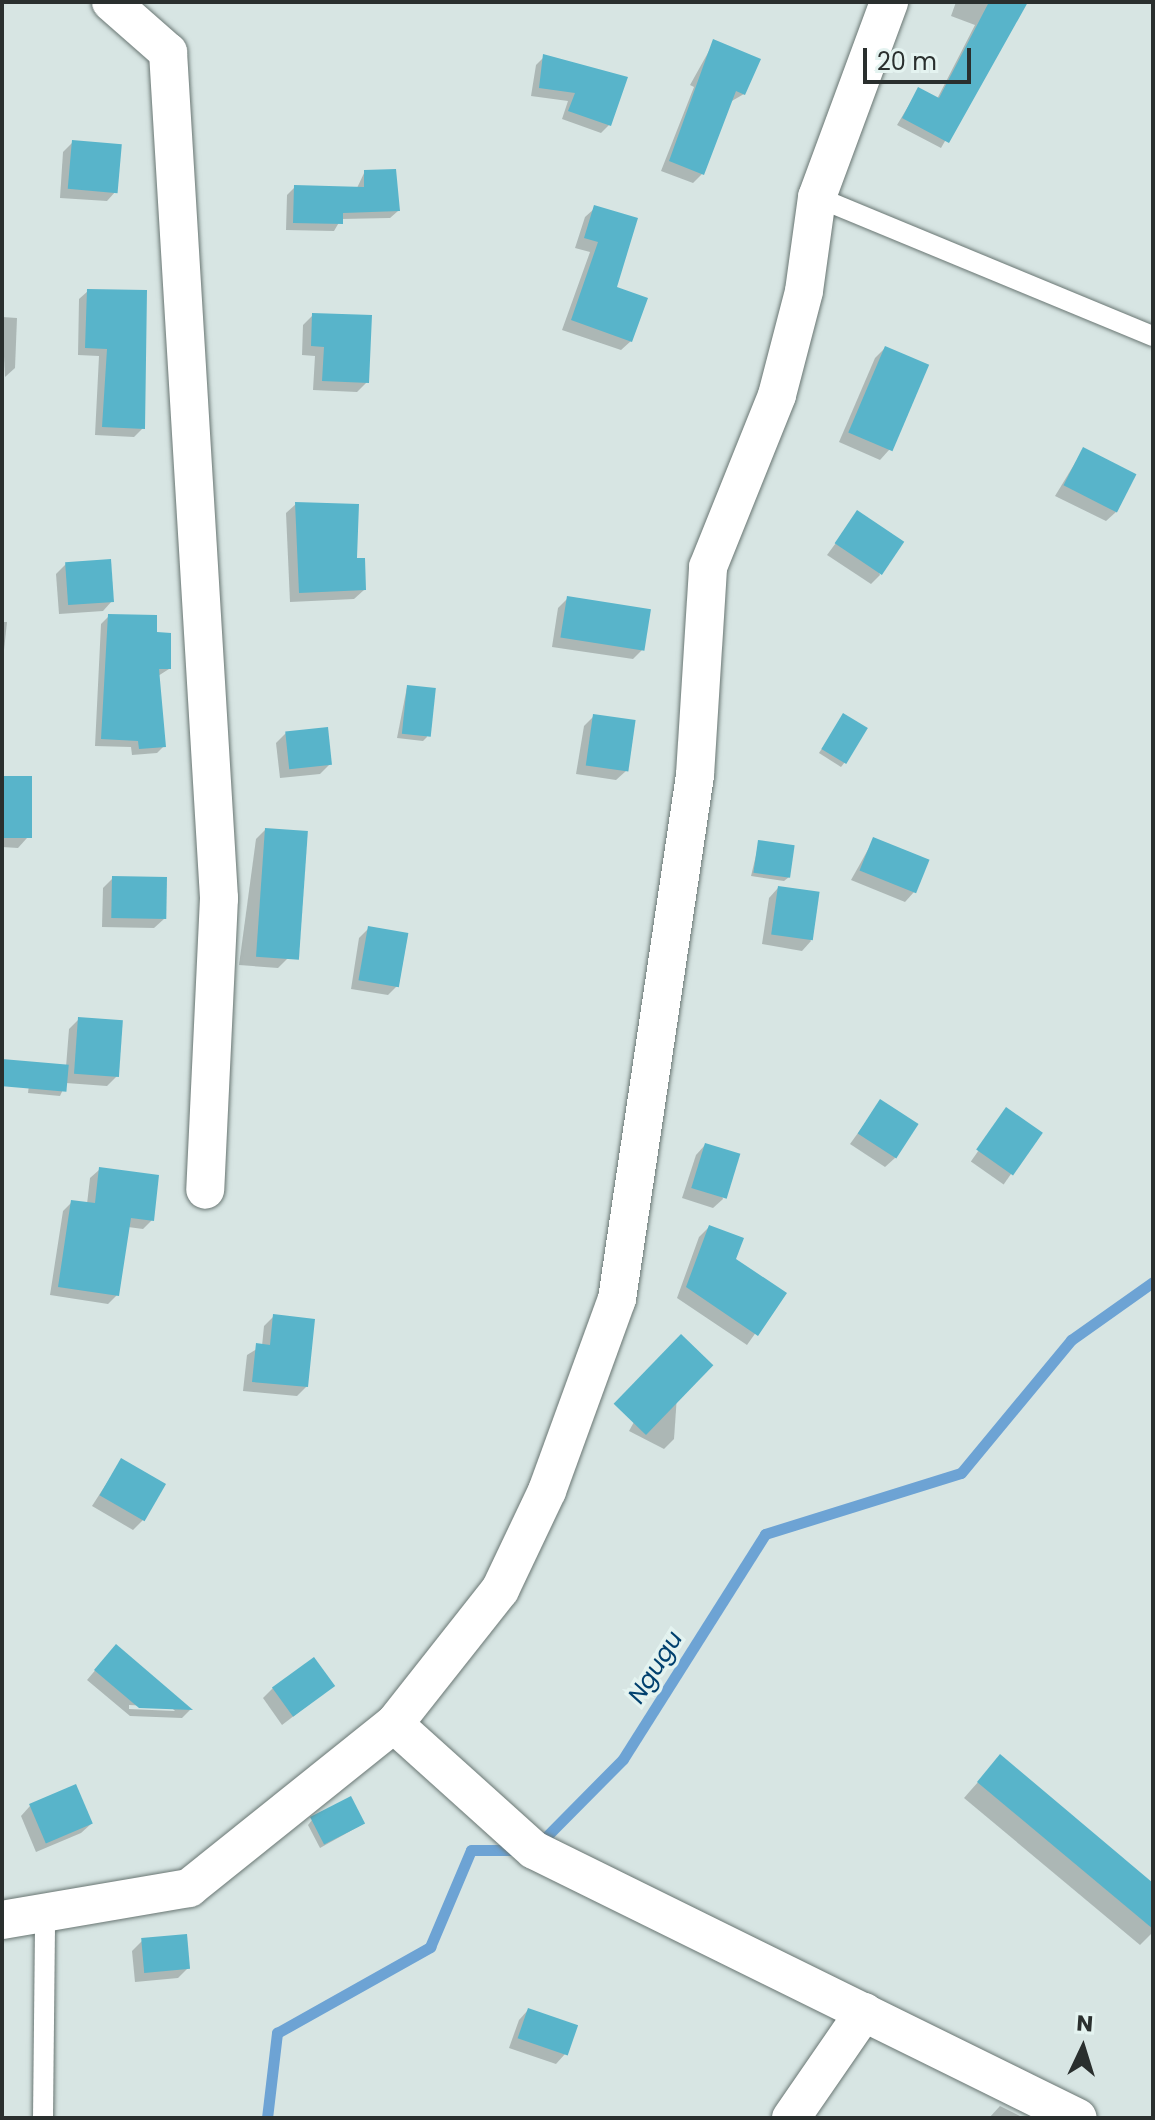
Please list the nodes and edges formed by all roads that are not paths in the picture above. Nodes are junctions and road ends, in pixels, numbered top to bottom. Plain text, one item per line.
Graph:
1 (111, 2) edge
2 (889, 2) edge
3 (817, 197) junction
4 (1153, 336) edge
5 (205, 1190) dead end
6 (394, 1724) junction
7 (45, 1912) junction
8 (2, 1920) edge
9 (864, 2012) junction
10 (43, 2118) edge
11 (791, 2118) edge
12 (1078, 2118) edge

1 - 5 street
2 - 3 street
3 - 4 lane
3 - 6 street
6 - 7 street
6 - 9 street
7 - 8 street
7 - 10 lane
9 - 11 street
9 - 12 street

